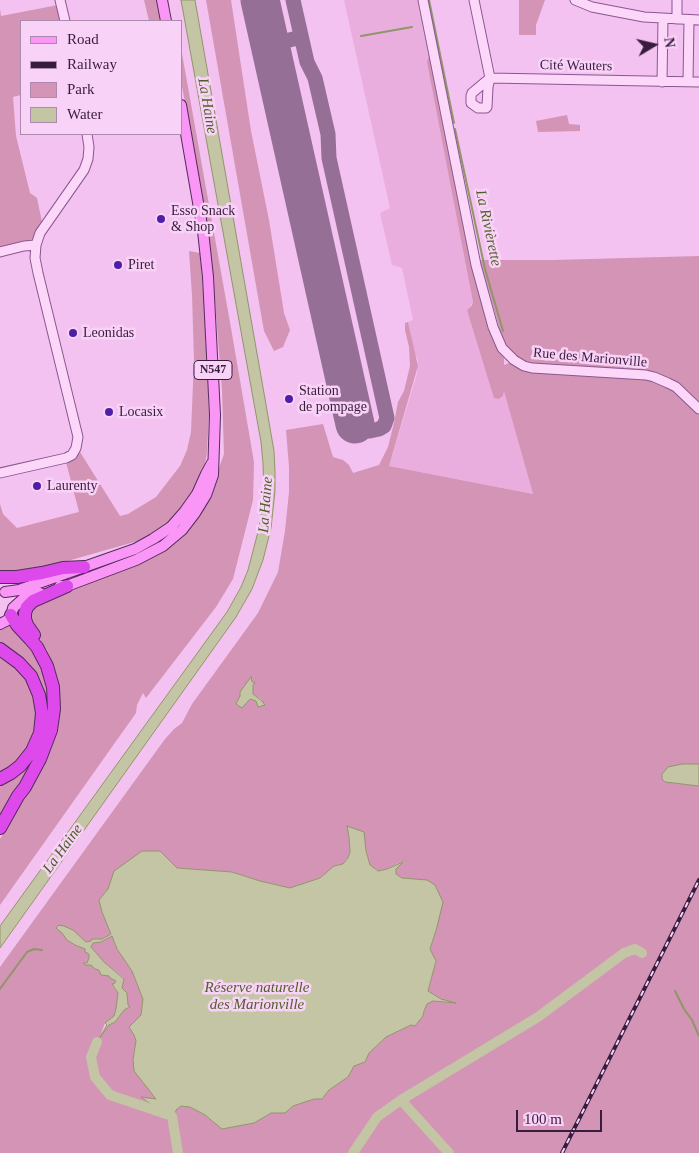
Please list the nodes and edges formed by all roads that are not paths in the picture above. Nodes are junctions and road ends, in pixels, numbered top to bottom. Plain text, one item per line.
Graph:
1 (60, 0) edge
2 (162, 0) edge
3 (423, 0) edge
4 (474, 0) edge
5 (575, 0) edge
6 (677, 0) edge
7 (663, 19) junction
8 (676, 19) junction
9 (64, 20) edge
10 (166, 20) edge
11 (694, 20) edge
12 (662, 82) junction
13 (688, 82) junction
14 (699, 82) edge
15 (182, 111) edge
16 (88, 135) edge
17 (36, 245) junction
18 (0, 252) edge
19 (699, 409) edge
20 (213, 462) junction
21 (0, 473) edge
22 (84, 567) junction
23 (0, 577) edge
24 (67, 586) junction
25 (3, 591) edge
26 (12, 612) junction
27 (0, 624) edge
28 (0, 649) edge
29 (42, 656) junction
30 (0, 779) edge
31 (0, 828) edge

1 - 9 street
2 - 10 main road
3 - 19 street, Rue des Marionville
4 - 12 street, Cité Wauters
5 - 7 street
6 - 8 street
7 - 8 street
7 - 12 street
8 - 11 street
11 - 13 street
12 - 13 street, Cité Wauters
13 - 14 street, Cité Wauters
15 - 20 main road, N547
16 - 17 street
17 - 18 street
17 - 21 street
20 - 22 main road, N547
20 - 24 main road, N547
22 - 23 highway
22 - 25 main road, N547
24 - 26 main road, N547
24 - 29 highway
25 - 26 main road, N547
26 - 27 main road, N547
26 - 29 highway
28 - 30 highway
29 - 31 highway

